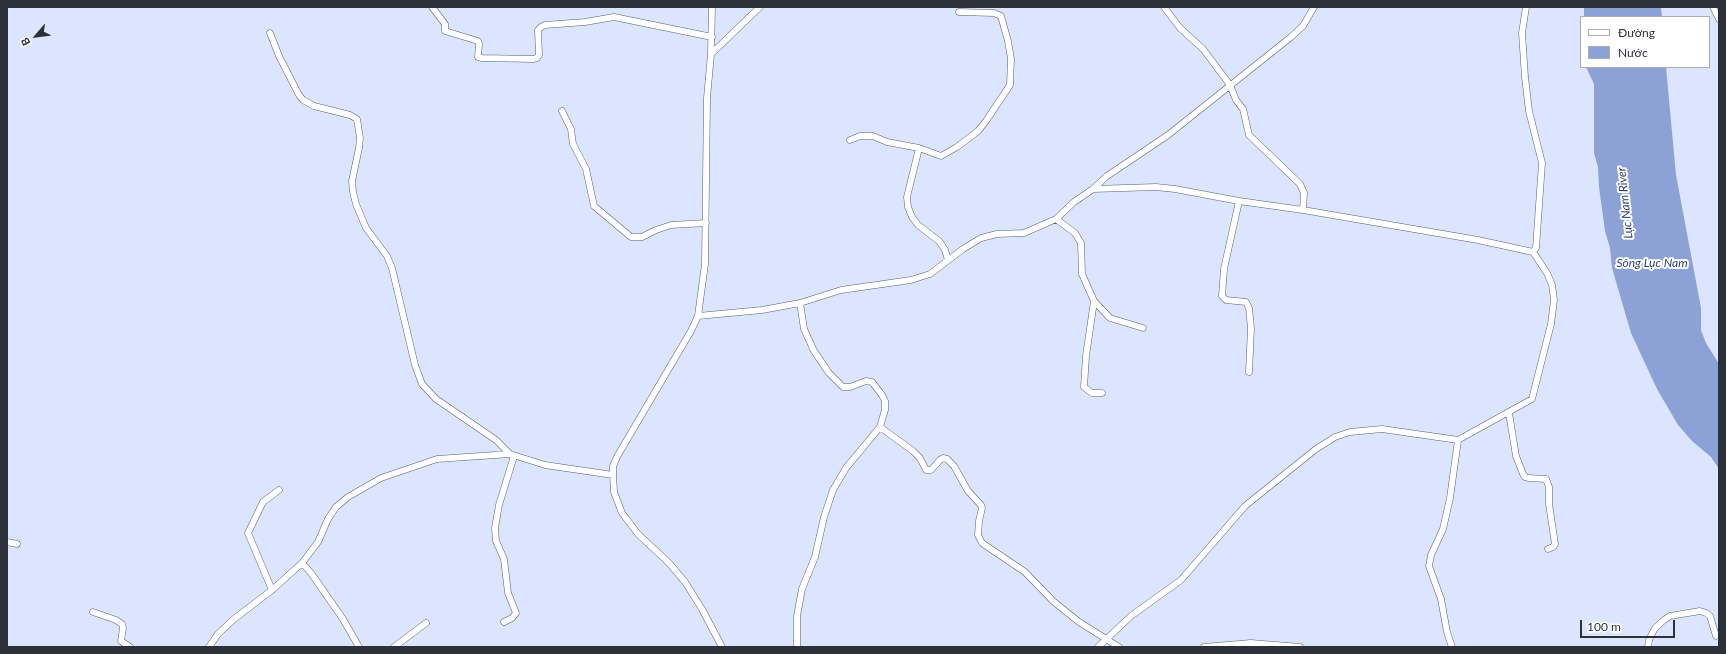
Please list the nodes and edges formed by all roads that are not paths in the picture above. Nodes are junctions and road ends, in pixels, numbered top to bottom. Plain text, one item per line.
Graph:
1 (432, 7) edge
2 (712, 7) edge
3 (760, 7) edge
4 (1164, 7) edge
5 (1314, 7) edge
6 (1526, 7) edge
7 (1713, 7) edge
8 (959, 12) dead end
9 (1719, 20) edge
10 (270, 34) dead end
11 (712, 38) junction
12 (712, 54) junction
13 (1230, 85) junction
14 (562, 111) dead end
15 (850, 140) dead end
16 (919, 148) junction
17 (1093, 189) junction
18 (1239, 201) junction
19 (1303, 210) junction
20 (1056, 218) junction
21 (706, 223) junction
22 (1533, 252) junction
23 (948, 260) junction
24 (1094, 301) junction
25 (800, 303) junction
26 (698, 316) junction
27 (1143, 328) dead end
28 (1249, 372) dead end
29 (1102, 393) dead end
30 (1509, 413) junction
31 (880, 427) junction
32 (1458, 440) junction
33 (512, 455) junction
34 (612, 476) junction
35 (279, 490) dead end
36 (7, 542) edge
37 (17, 544) dead end
38 (1548, 549) dead end
39 (302, 563) junction
40 (272, 590) junction
41 (93, 612) dead end
42 (504, 622) dead end
43 (426, 623) dead end
44 (1716, 636) dead end
45 (1106, 638) junction
46 (130, 647) edge
47 (209, 647) edge
48 (359, 647) edge
49 (394, 647) edge
50 (722, 647) edge
51 (797, 647) edge
52 (1098, 647) edge
53 (1119, 647) edge
54 (1204, 647) edge
55 (1300, 647) edge
56 (1452, 647) edge
57 (1648, 647) edge

1 - 11 street
2 - 11 street
3 - 12 street
4 - 13 street
5 - 13 street
6 - 22 street
7 - 9 street
8 - 16 street
10 - 33 street
11 - 12 street
12 - 21 street
13 - 17 street
13 - 19 street
14 - 21 street
15 - 16 street
16 - 23 street
17 - 18 street
17 - 20 street
18 - 19 street
18 - 28 street
19 - 22 street
20 - 23 street
20 - 24 street
21 - 26 street
22 - 30 street
23 - 25 street
24 - 27 street
24 - 29 street
25 - 26 street
25 - 31 street
26 - 34 street
30 - 32 street
30 - 38 street
31 - 45 street
31 - 51 street
32 - 45 street
32 - 56 street
33 - 34 street
33 - 39 street
33 - 42 street
34 - 50 street
35 - 40 street
36 - 37 street
39 - 40 street
39 - 48 street
40 - 47 street
41 - 46 street
43 - 49 street
44 - 57 street
45 - 52 street
45 - 53 street
54 - 55 street

